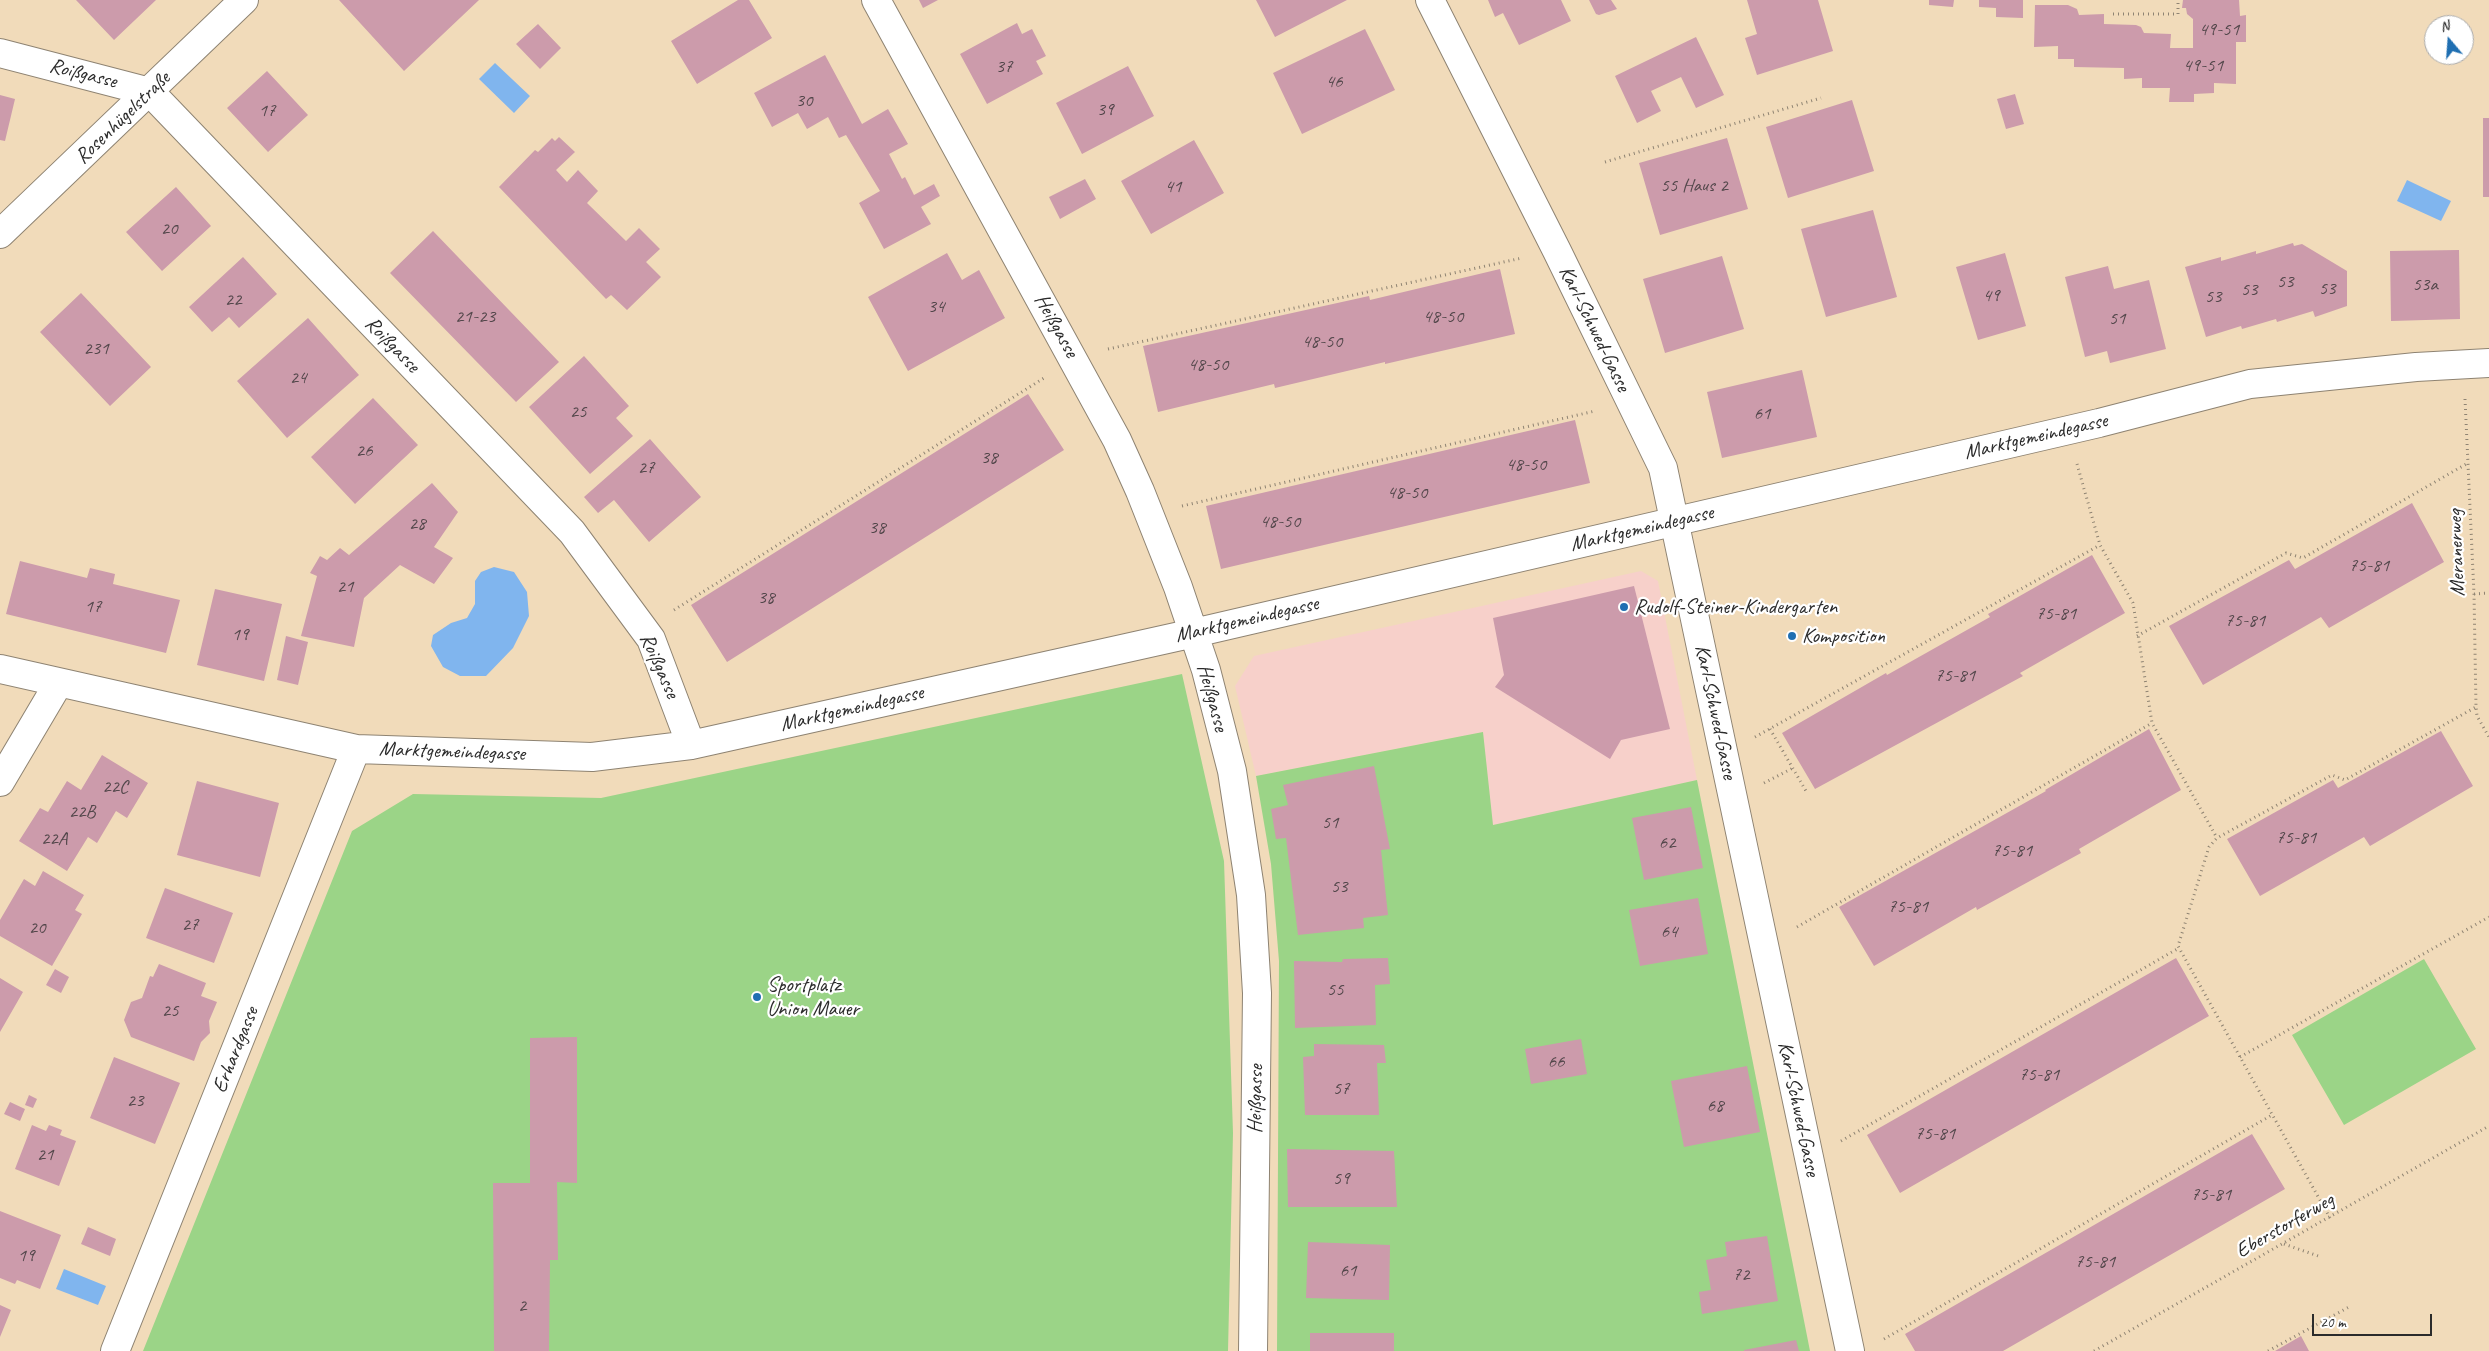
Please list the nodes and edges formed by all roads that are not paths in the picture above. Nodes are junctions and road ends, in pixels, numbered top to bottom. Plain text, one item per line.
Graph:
1 (244, 0) edge
2 (876, 0) edge
3 (1430, 0) edge
4 (0, 53) edge
5 (150, 92) junction
6 (0, 234) edge
7 (2476, 364) edge
8 (1675, 520) junction
9 (1194, 633) junction
10 (0, 669) edge
11 (58, 684) junction
12 (691, 745) junction
13 (356, 749) junction
14 (0, 782) edge
15 (115, 1351) edge
16 (1254, 1351) edge
17 (1850, 1351) edge

1 - 5 street, Rosenhügelstraße
2 - 9 street, Heißgasse
3 - 8 street, Karl-Schwed-Gasse
4 - 5 street, Roißgasse
5 - 6 street, Rosenhügelstraße
5 - 12 street, Roißgasse
7 - 8 street, Marktgemeindegasse
8 - 9 street, Marktgemeindegasse
8 - 17 street, Karl-Schwed-Gasse
9 - 12 street, Marktgemeindegasse
9 - 16 street, Heißgasse
10 - 11 street, Marktgemeindegasse
11 - 13 street, Marktgemeindegasse
11 - 14 street
12 - 13 street, Marktgemeindegasse
13 - 15 street, Erhardgasse

